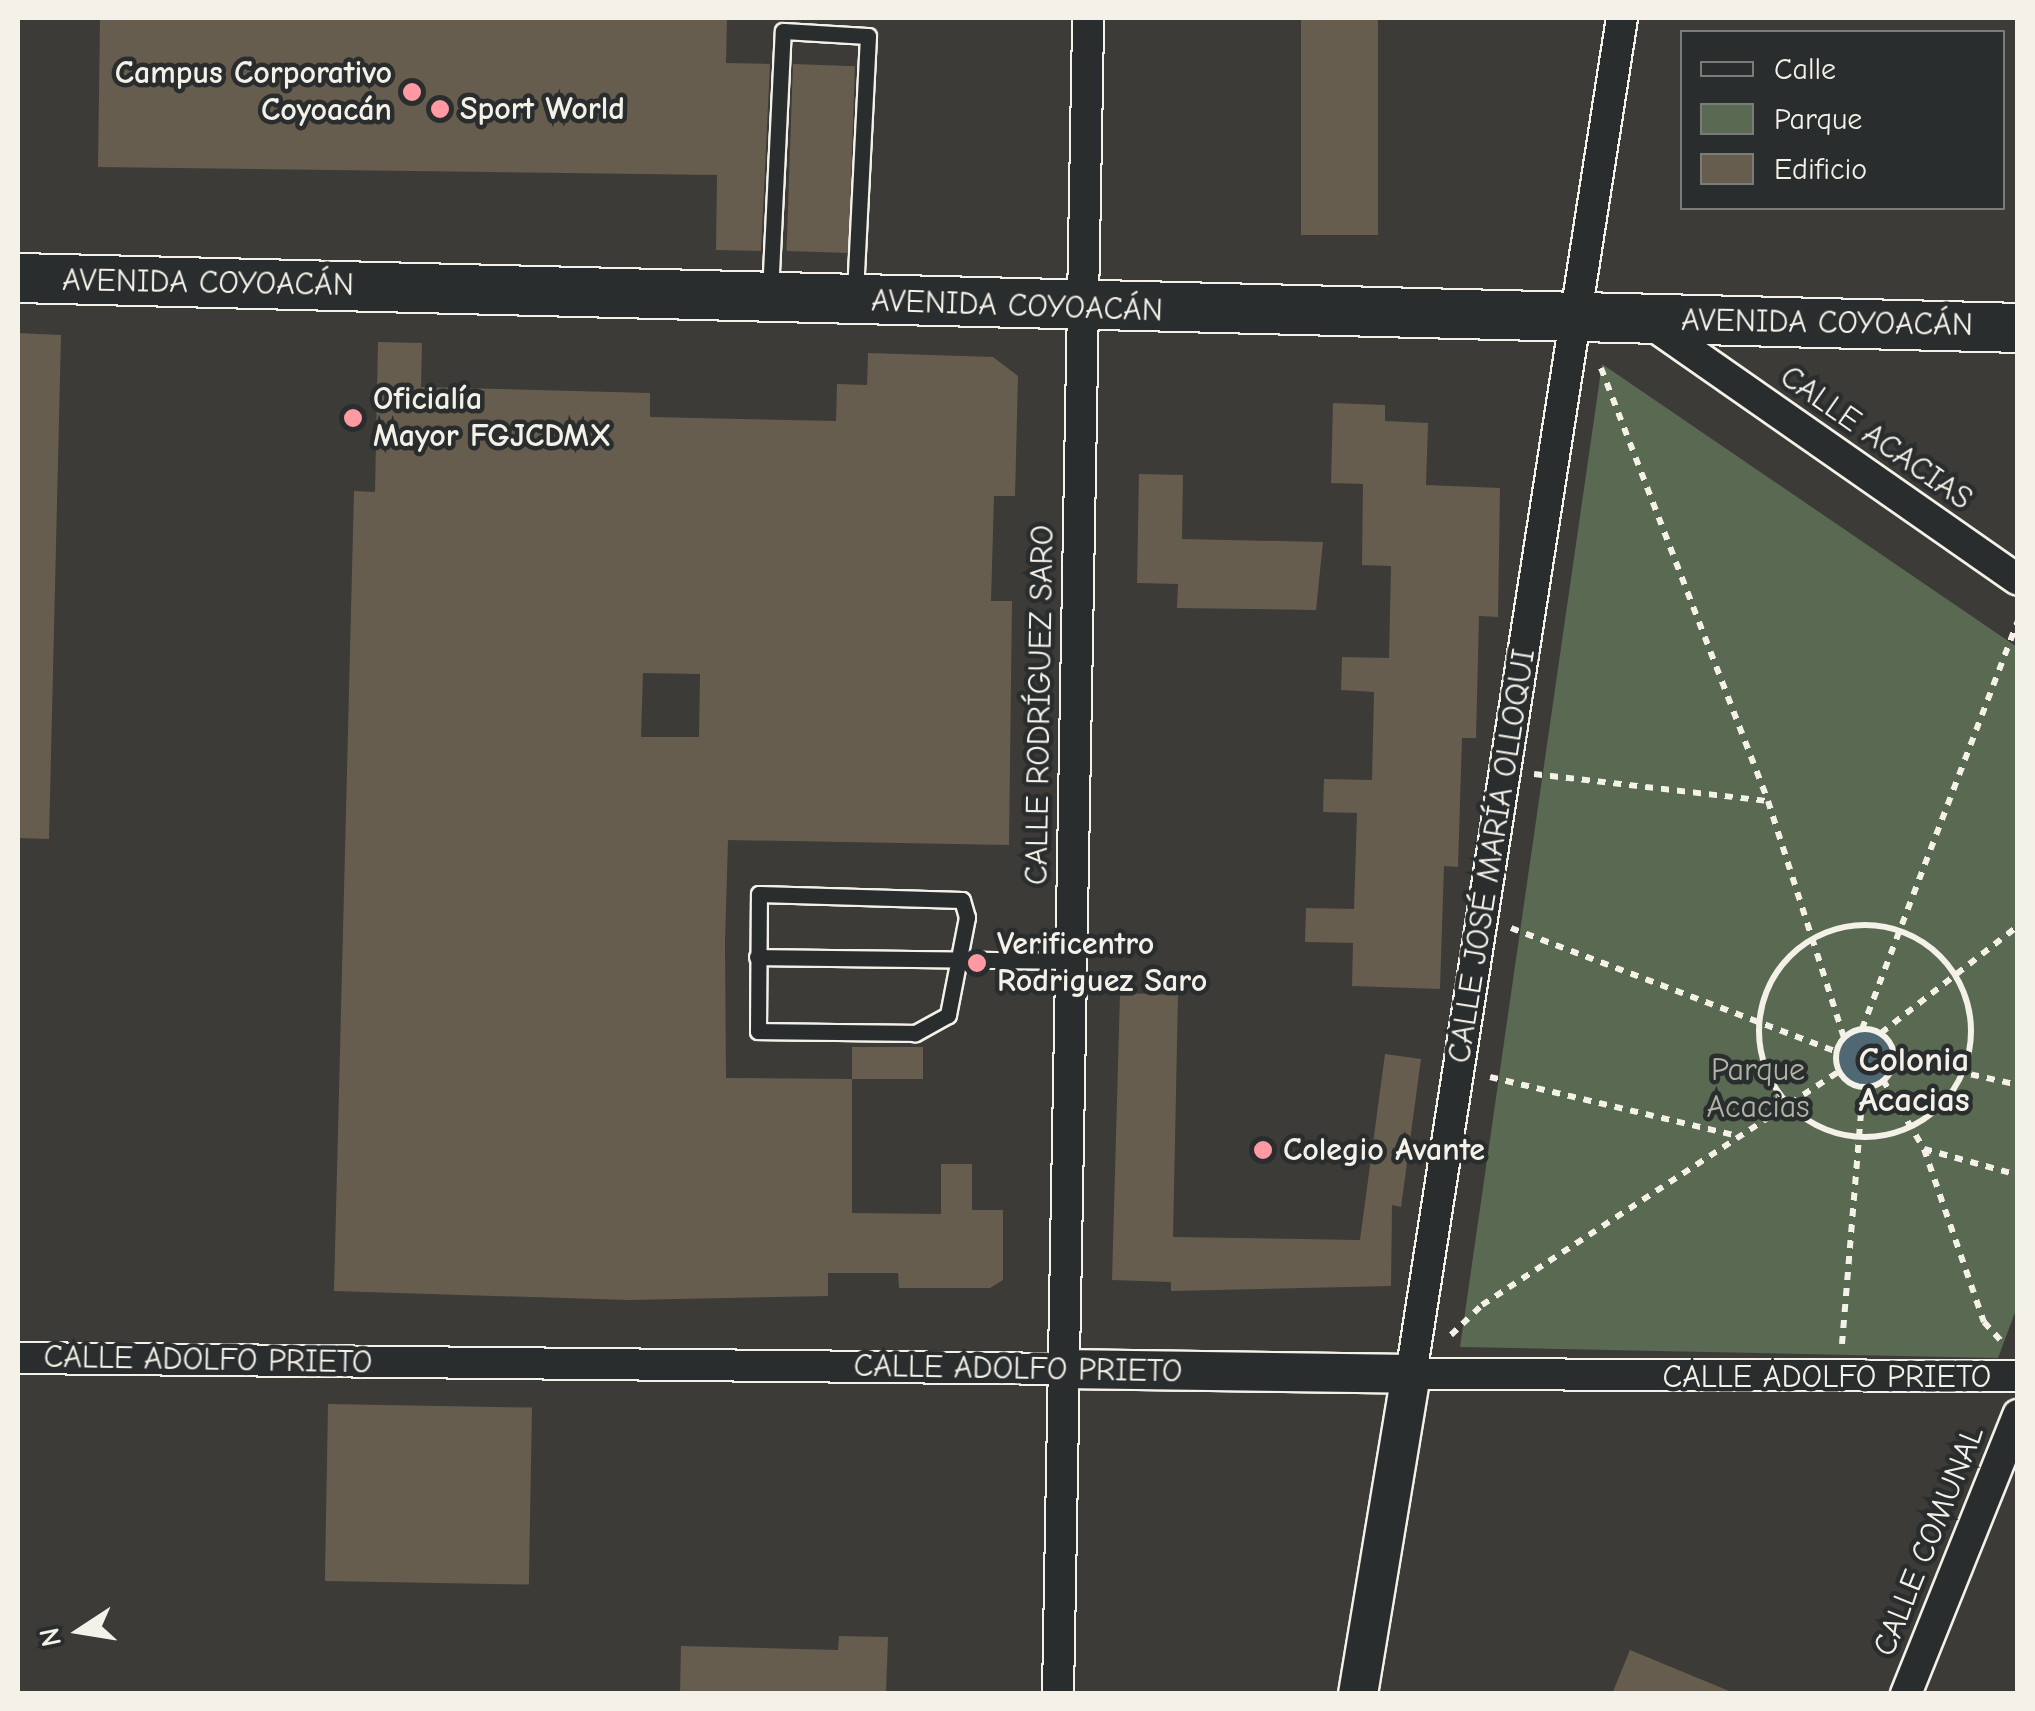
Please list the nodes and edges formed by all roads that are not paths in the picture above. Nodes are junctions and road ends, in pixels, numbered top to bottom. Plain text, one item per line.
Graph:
1 (1088, 18) edge
2 (1622, 18) edge
3 (18, 278) edge
4 (770, 297) junction
5 (854, 301) junction
6 (1083, 310) junction
7 (1576, 317) junction
8 (1645, 319) junction
9 (2018, 328) edge
10 (2018, 580) edge
11 (757, 957) junction
12 (960, 959) junction
13 (1070, 961) junction
14 (18, 1358) edge
15 (1063, 1369) junction
16 (1411, 1374) junction
17 (2018, 1376) edge
18 (2018, 1415) edge
19 (1058, 1694) edge
20 (1358, 1694) edge
21 (1906, 1694) edge

1 - 6 street, CALLE RODRÍGUEZ SARO
2 - 7 street, CALLE JOSÉ MARÍA OLLOQUI
3 - 4 main road, AVENIDA COYOACÁN
4 - 5 main road, AVENIDA COYOACÁN
4 - 5 lane
5 - 6 main road, AVENIDA COYOACÁN
6 - 7 main road, AVENIDA COYOACÁN
6 - 13 street, CALLE RODRÍGUEZ SARO
7 - 8 main road, AVENIDA COYOACÁN
7 - 16 street, CALLE JOSÉ MARÍA OLLOQUI
8 - 9 main road, AVENIDA COYOACÁN
8 - 10 street, CALLE ACACIAS
11 - 12 lane
11 - 12 lane
11 - 12 lane
12 - 13 lane
13 - 15 street, CALLE RODRÍGUEZ SARO
14 - 15 street, CALLE ADOLFO PRIETO
15 - 16 street, CALLE ADOLFO PRIETO
15 - 19 street, CALLE RODRÍGUEZ SARO
16 - 17 street, CALLE ADOLFO PRIETO
16 - 20 street, CALLE JOSÉ MARÍA OLLOQUI
18 - 21 street, CALLE COMUNAL

